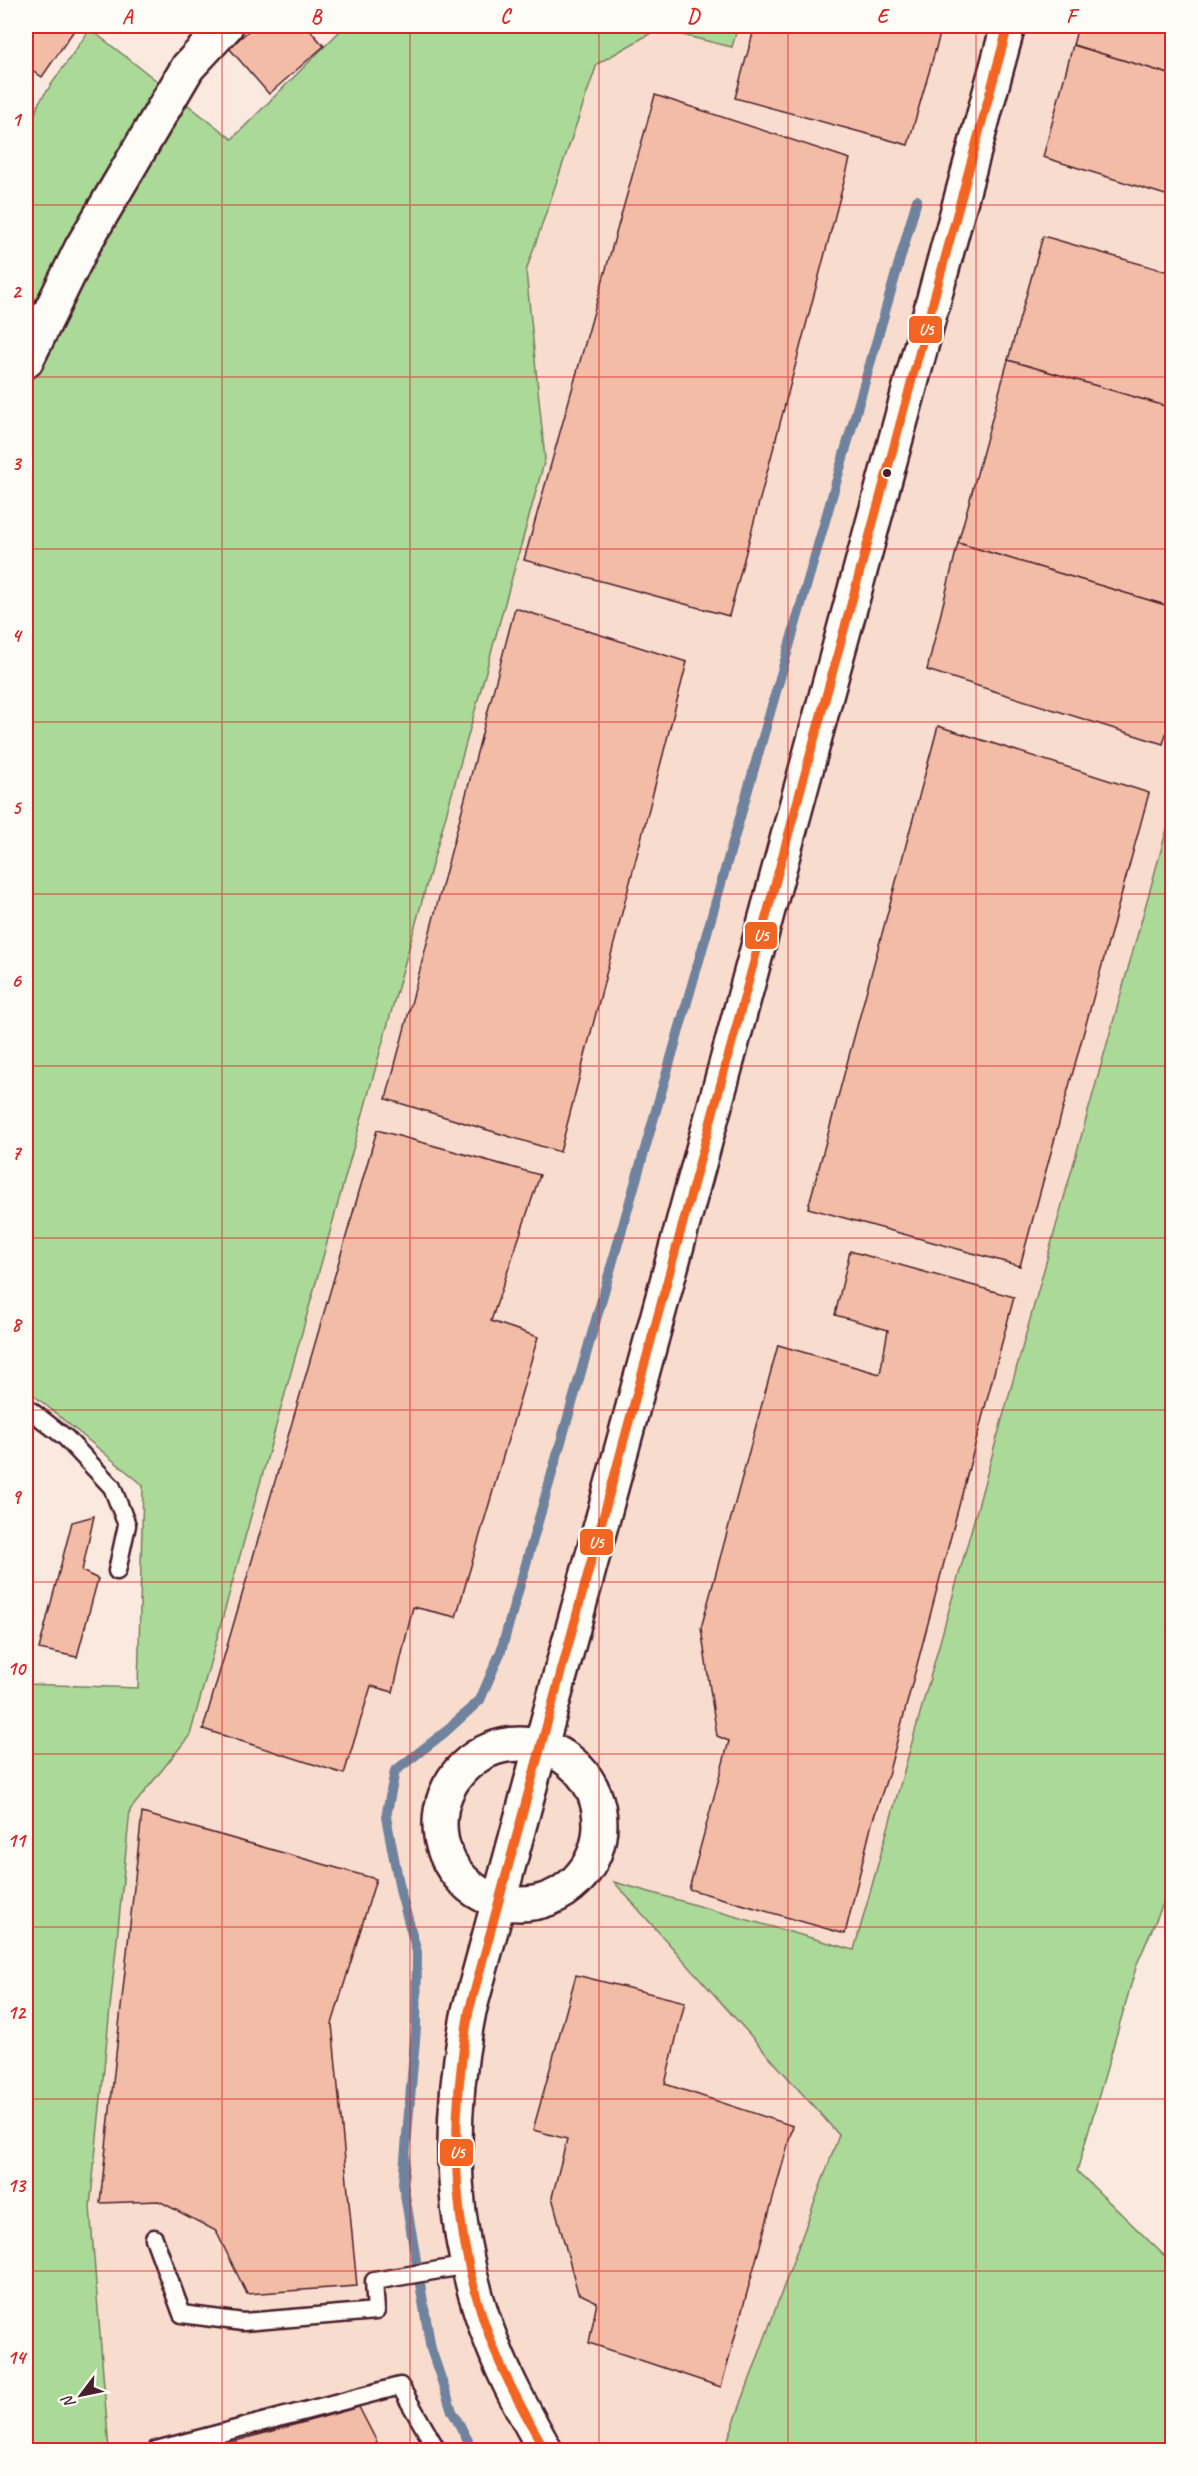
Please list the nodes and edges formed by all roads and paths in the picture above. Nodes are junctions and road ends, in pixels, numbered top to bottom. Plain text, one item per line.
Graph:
1 (226, 26) edge
2 (1008, 26) edge
3 (26, 361) edge
4 (26, 1407) edge
5 (117, 1571) dead end
6 (542, 1746) junction
7 (500, 1902) junction
8 (154, 2238) dead end
9 (469, 2265) junction
10 (156, 2451) edge
11 (436, 2451) edge
12 (545, 2451) edge

1 - 3 street
2 - 6 street
4 - 5 lane
6 - 7 street
6 - 7 street
6 - 7 street
7 - 9 street
8 - 9 lane
9 - 12 street
10 - 11 lane

